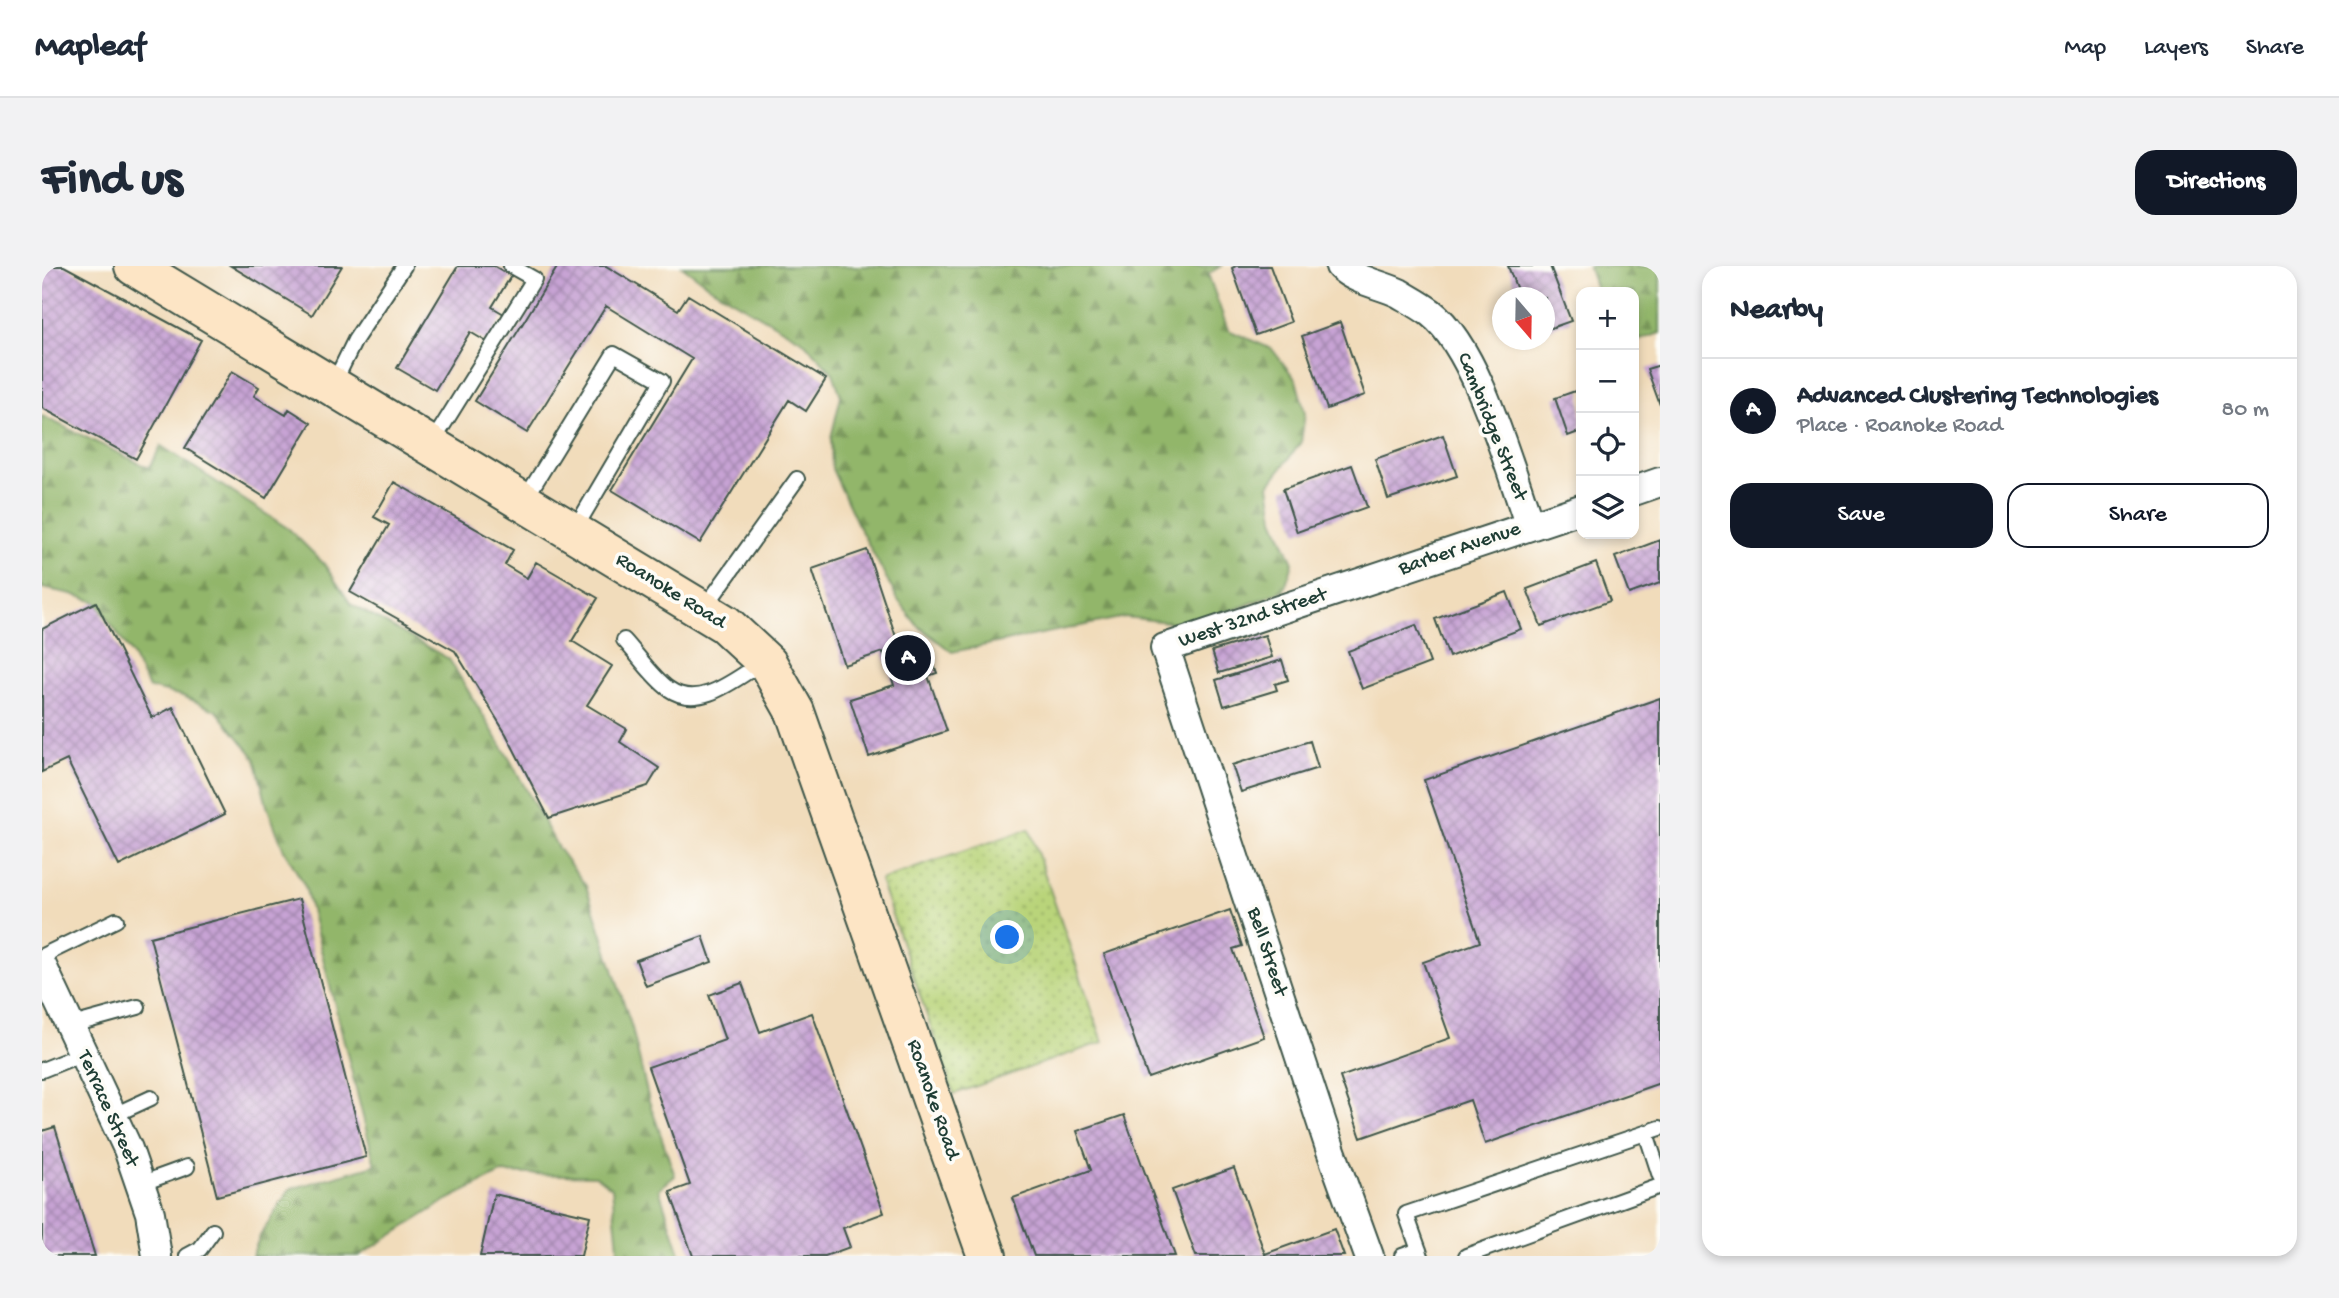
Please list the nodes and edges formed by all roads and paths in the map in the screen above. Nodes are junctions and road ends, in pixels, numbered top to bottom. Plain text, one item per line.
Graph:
1 (134, 266) edge
2 (404, 266) edge
3 (511, 266) edge
4 (1340, 266) edge
5 (332, 386) junction
6 (431, 446) junction
7 (797, 479) dead end
8 (1660, 482) edge
9 (1639, 489) edge
10 (523, 502) junction
11 (1576, 511) edge
12 (1530, 526) junction
13 (573, 532) junction
14 (1340, 590) joint
15 (702, 611) junction
16 (624, 640) dead end
17 (1166, 648) joint
18 (764, 661) junction
19 (116, 920) dead end
20 (43, 968) edge
21 (138, 1007) dead end
22 (69, 1026) junction
23 (82, 1054) junction
24 (42, 1070) edge
25 (151, 1098) dead end
26 (112, 1116) junction
27 (1653, 1131) edge
28 (187, 1167) dead end
29 (1660, 1176) edge
30 (140, 1184) junction
31 (1660, 1186) edge
32 (213, 1231) dead end
33 (1420, 1253) edge
34 (157, 1256) edge
35 (187, 1256) edge
36 (987, 1256) edge
37 (1368, 1256) edge
38 (1402, 1256) edge
39 (1466, 1256) edge

1 - 5 street, Roanoke Road
2 - 5 lane
3 - 6 lane
4 - 12 street, Cambridge Street
5 - 6 street, Roanoke Road
6 - 10 street, Roanoke Road
7 - 15 lane
8 - 9 street
10 - 13 street, Roanoke Road
10 - 13 lane
11 - 12 street, Barber Avenue
12 - 14 street, Barber Avenue
13 - 15 street, Roanoke Road
14 - 17 street, West 32nd Street
15 - 18 street, Roanoke Road
16 - 18 lane
17 - 37 street, Bell Street
18 - 36 street, Roanoke Road
19 - 20 lane
20 - 22 street, Terrace Street
21 - 22 lane
22 - 23 street, Terrace Street
23 - 24 lane
23 - 26 street, Terrace Street
25 - 26 lane
26 - 30 street, Terrace Street
27 - 29 lane
27 - 33 lane
28 - 30 lane
30 - 34 street, Terrace Street
31 - 39 lane
32 - 35 lane
33 - 38 lane

